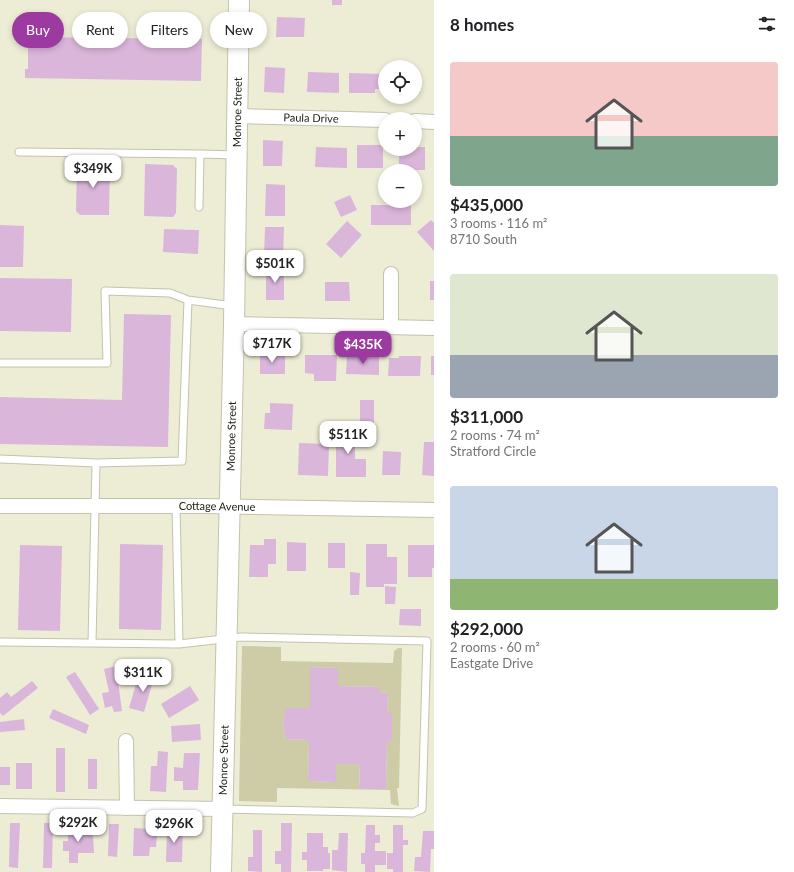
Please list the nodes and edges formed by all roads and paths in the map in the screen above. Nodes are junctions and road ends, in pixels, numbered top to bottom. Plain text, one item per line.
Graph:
1 (239, 0) edge
2 (236, 116) junction
3 (378, 120) edge
4 (422, 121) edge
5 (434, 122) edge
6 (19, 152) dead end
7 (200, 154) junction
8 (236, 155) junction
9 (199, 207) dead end
10 (392, 274) dead end
11 (188, 300) junction
12 (234, 315) junction
13 (391, 327) junction
14 (434, 328) edge
15 (0, 363) edge
16 (0, 459) edge
17 (96, 463) junction
18 (0, 506) edge
19 (95, 506) junction
20 (176, 506) junction
21 (229, 507) junction
22 (434, 510) edge
23 (226, 640) junction
24 (0, 642) edge
25 (92, 643) junction
26 (179, 644) junction
27 (126, 741) dead end
28 (0, 806) edge
29 (127, 808) junction
30 (222, 809) junction
31 (221, 872) edge

1 - 2 street, Monroe Street
2 - 3 street, Paula Drive
2 - 8 street, Monroe Street
4 - 5 street
6 - 7 lane
7 - 8 lane
7 - 9 lane
8 - 12 street, Monroe Street
10 - 13 street
11 - 12 lane
11 - 15 lane
11 - 17 lane
12 - 13 street
12 - 21 street, Monroe Street
13 - 14 street
16 - 17 lane
17 - 19 lane
18 - 19 street, Cottage Avenue
19 - 20 street, Cottage Avenue
19 - 25 lane
20 - 21 street, Cottage Avenue
20 - 26 lane
21 - 22 street, Cottage Avenue
21 - 23 street, Monroe Street
23 - 26 lane
23 - 30 street, Monroe Street
23 - 30 lane
24 - 25 lane
25 - 26 lane
27 - 29 street
28 - 29 street
29 - 30 street
30 - 31 street, Monroe Street

